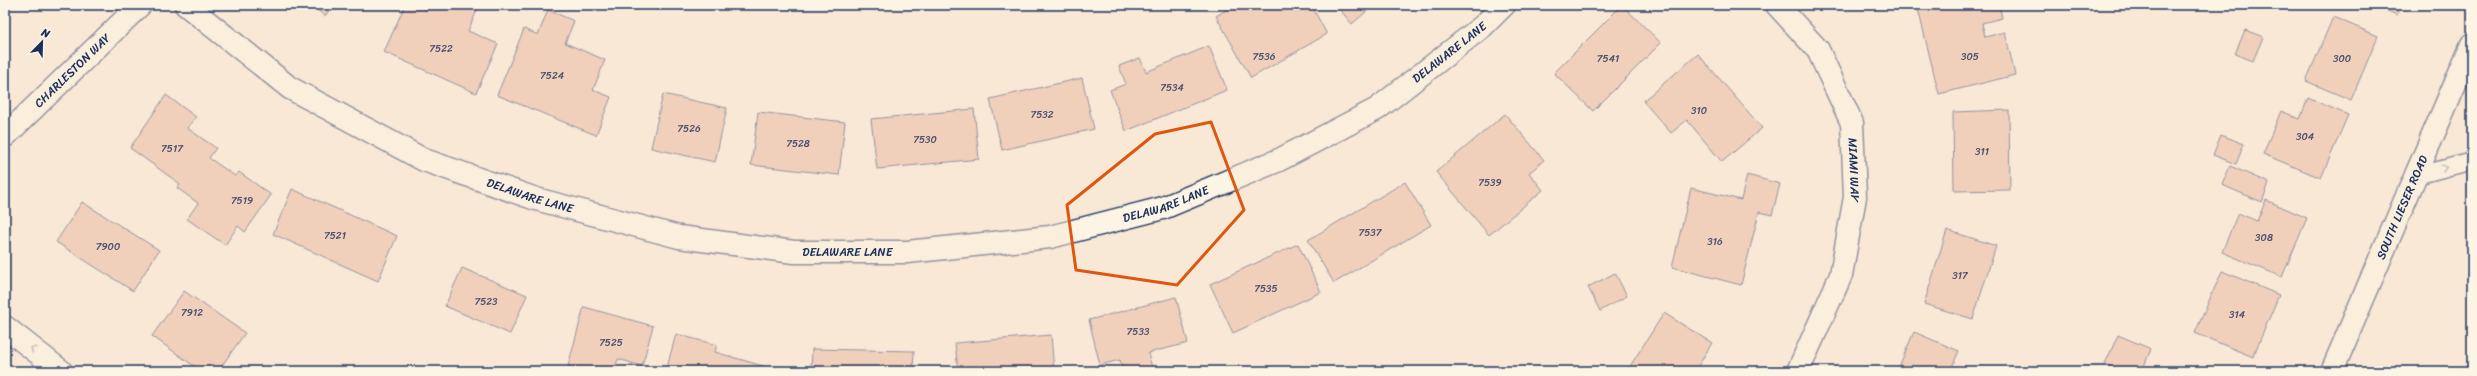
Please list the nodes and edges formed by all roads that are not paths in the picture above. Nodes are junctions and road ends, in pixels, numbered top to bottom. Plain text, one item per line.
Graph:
1 (140, 5) edge
2 (186, 5) edge
3 (1504, 5) edge
4 (1777, 5) edge
5 (2472, 44) edge
6 (5, 136) edge
7 (2472, 161) edge
8 (2416, 176) junction
9 (5, 327) edge
10 (61, 371) edge
11 (1798, 371) edge
12 (2332, 371) edge

1 - 6 street, CHARLESTON WAY
2 - 3 street, DELAWARE LANE
4 - 11 street, MIAMI WAY
5 - 8 street, SOUTH LIESER ROAD
8 -> 7 lane
8 - 12 street, SOUTH LIESER ROAD
10 -> 9 street

